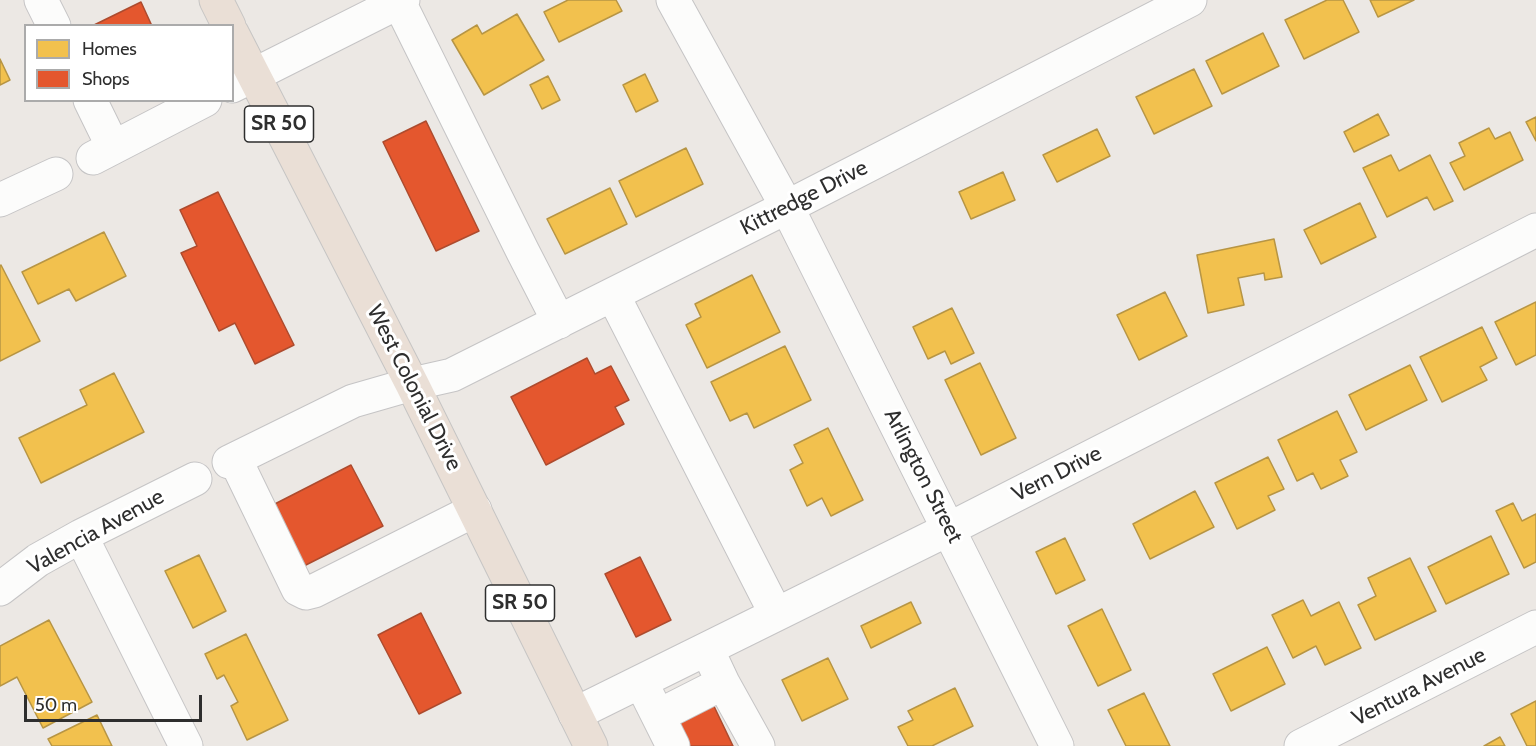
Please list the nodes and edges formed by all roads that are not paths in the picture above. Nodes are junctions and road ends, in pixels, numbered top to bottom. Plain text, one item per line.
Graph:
1 (41, 0) edge
2 (216, 0) edge
3 (673, 0) edge
4 (697, 0) edge
5 (1190, 0) edge
6 (401, 1) edge
7 (53, 24) edge
8 (228, 24) edge
9 (234, 42) edge
10 (243, 81) edge
11 (90, 102) edge
12 (201, 102) edge
13 (56, 174) dead end
14 (0, 200) edge
15 (787, 207) junction
16 (1536, 230) edge
17 (613, 295) junction
18 (559, 322) junction
19 (412, 384) junction
20 (195, 479) dead end
21 (475, 510) junction
22 (949, 529) junction
23 (81, 536) junction
24 (0, 589) edge
25 (776, 614) junction
26 (1536, 627) edge
27 (707, 649) junction
28 (641, 681) junction
29 (723, 683) junction
30 (575, 714) junction
31 (658, 716) junction
32 (186, 746) edge
33 (591, 746) edge
34 (673, 746) edge
35 (758, 746) edge
36 (1057, 746) edge
37 (1301, 746) edge

1 - 7 street
2 - 8 highway
3 - 15 street, Arlington Street
4 - 15 street, Arlington Street
5 - 15 street, Kittredge Drive
6 - 10 street
6 - 18 street
9 - 10 highway, West Colonial Drive / SR 50
10 - 19 highway, West Colonial Drive / SR 50
11 - 12 street
13 - 14 street
15 - 17 street, Kittredge Drive
15 - 22 street, Arlington Street
16 - 22 street, Vern Drive
17 - 18 street, Kittredge Drive
17 - 25 street
18 - 19 street, Kittredge Drive
19 - 21 highway, West Colonial Drive / SR 50
19 - 21 street
20 - 23 street, Valencia Avenue
21 - 30 highway, West Colonial Drive / SR 50
22 - 25 street, Vern Drive
22 - 36 street, Arlington Street
23 - 24 street, Valencia Avenue
23 - 32 street
25 - 27 street, Vern Drive
26 - 37 street, Ventura Avenue
27 - 28 street, Vern Drive
27 - 29 street
28 - 30 street, Vern Drive
28 - 31 street
29 - 31 street
29 - 35 street
30 - 33 highway, West Colonial Drive / SR 50
31 - 34 street

